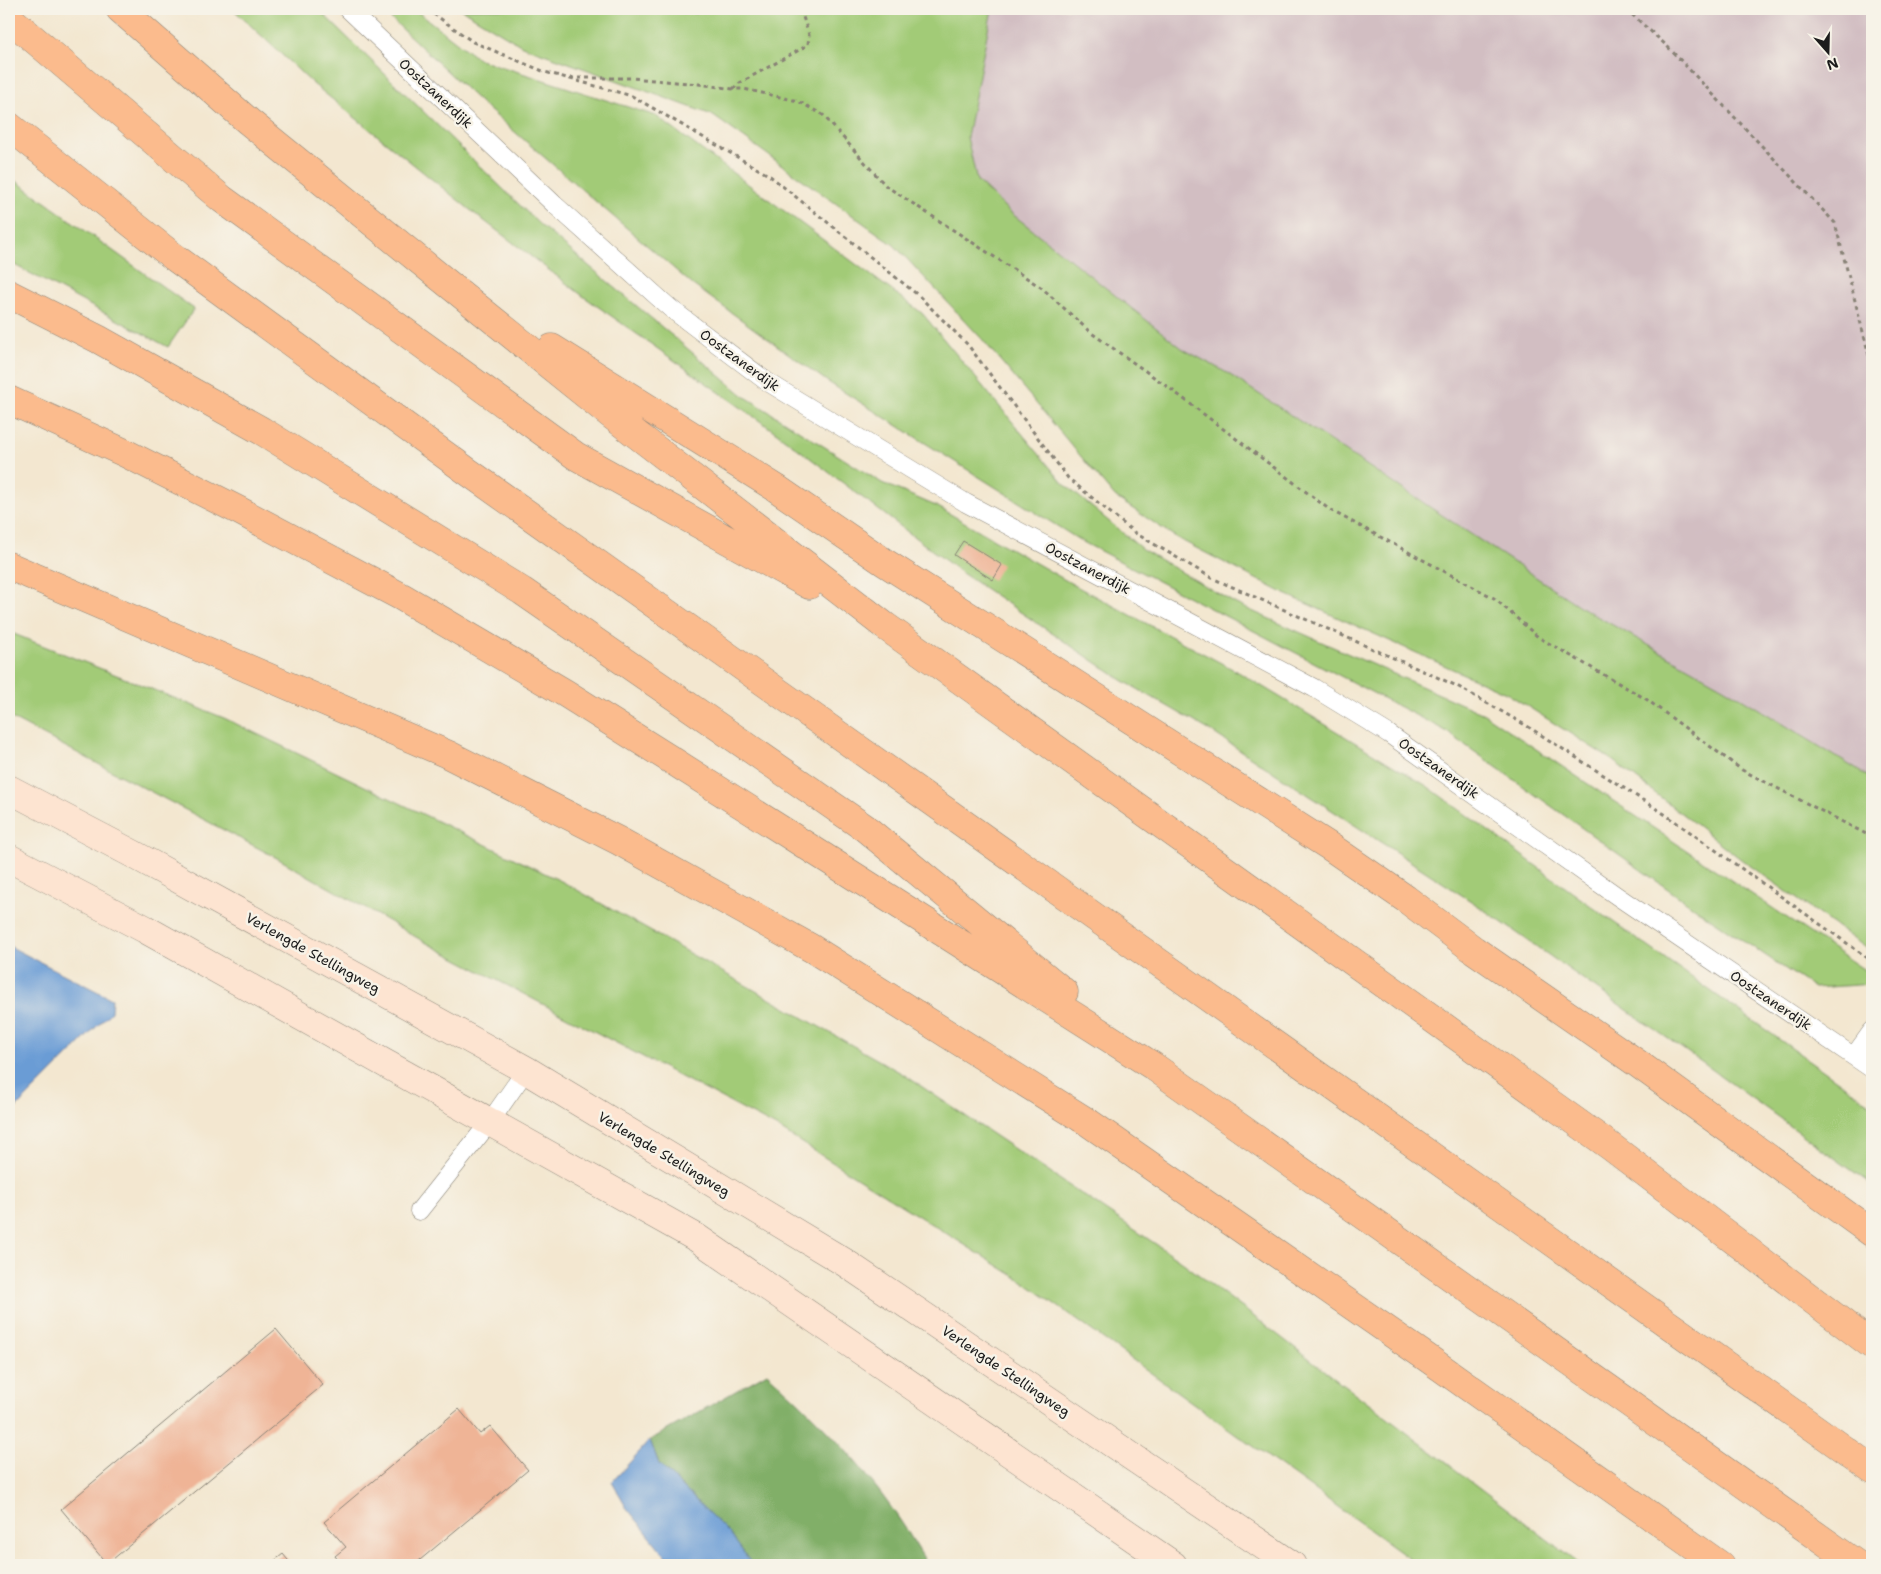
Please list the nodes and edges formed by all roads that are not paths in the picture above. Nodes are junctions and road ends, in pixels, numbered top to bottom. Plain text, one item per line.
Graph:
1 (120, 9) edge
2 (348, 9) edge
3 (9, 18) edge
4 (9, 126) edge
5 (441, 278) junction
6 (9, 294) edge
7 (9, 400) edge
8 (9, 566) edge
9 (885, 626) junction
10 (9, 789) edge
11 (9, 858) edge
12 (1872, 1031) edge
13 (1854, 1056) junction
14 (1153, 1066) junction
15 (1872, 1069) edge
16 (526, 1070) junction
17 (489, 1123) junction
18 (419, 1211) dead end
19 (1872, 1233) edge
20 (1872, 1345) edge
21 (1872, 1469) edge
22 (1173, 1565) edge
23 (1292, 1565) edge
24 (1720, 1565) edge
25 (1858, 1565) edge

1 - 5 highway
2 - 13 lane, Oostzanerdijk
3 - 9 highway
4 - 21 highway
5 - 9 highway
5 - 19 highway
6 - 14 highway
7 - 14 highway
8 - 24 highway
9 - 20 highway
10 - 16 main road, Verlengde Stellingweg
11 - 17 main road
12 - 13 lane
13 - 15 lane, Oostzanerdijk
14 - 25 highway
16 - 17 lane
16 - 23 main road, Verlengde Stellingweg
17 - 18 lane
17 - 22 main road

